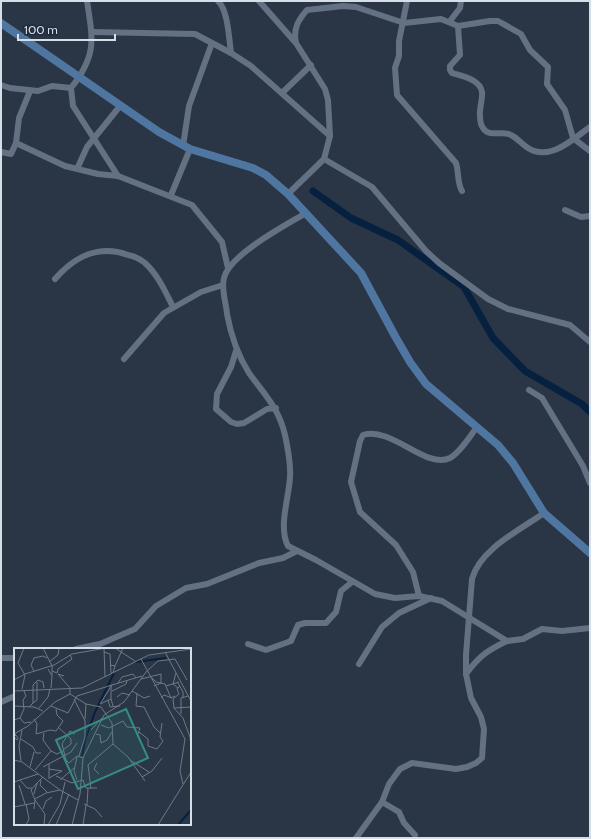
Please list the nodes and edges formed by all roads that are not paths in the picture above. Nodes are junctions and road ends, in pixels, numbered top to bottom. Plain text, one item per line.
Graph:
1 (87, 1) edge
2 (259, 1) edge
3 (407, 1) edge
4 (461, 1) edge
5 (222, 2) edge
6 (450, 21) junction
7 (1, 23) edge
8 (404, 24) junction
9 (458, 26) junction
10 (92, 32) junction
11 (212, 43) junction
12 (296, 43) junction
13 (231, 53) junction
14 (311, 65) junction
15 (80, 77) junction
16 (1, 85) edge
17 (71, 88) junction
18 (30, 91) junction
19 (282, 92) junction
20 (120, 106) junction
21 (590, 127) edge
22 (330, 136) junction
23 (94, 138) junction
24 (573, 138) junction
25 (16, 143) junction
26 (187, 147) junction
27 (590, 151) edge
28 (1, 152) edge
29 (324, 159) junction
30 (77, 169) junction
31 (118, 176) junction
32 (462, 191) dead end
33 (288, 194) junction
34 (171, 195) junction
35 (565, 210) dead end
36 (306, 213) junction
37 (590, 216) edge
38 (228, 268) junction
39 (55, 279) dead end
40 (223, 284) junction
41 (173, 307) junction
42 (590, 342) edge
43 (236, 351) junction
44 (124, 359) dead end
45 (529, 390) dead end
46 (276, 408) junction
47 (477, 427) junction
48 (590, 484) edge
49 (544, 513) junction
50 (297, 551) junction
51 (590, 553) edge
52 (352, 582) junction
53 (419, 596) junction
54 (431, 598) junction
55 (470, 618) junction
56 (590, 628) edge
57 (507, 641) junction
58 (248, 644) dead end
59 (81, 648) edge
60 (1, 658) edge
61 (14, 658) edge
62 (359, 664) dead end
63 (466, 674) junction
64 (14, 696) edge
65 (1, 702) edge
66 (382, 802) junction
67 (415, 835) dead end
68 (356, 838) edge

1 - 10 street
2 - 12 street
3 - 8 street
4 - 6 street
5 - 13 street
6 - 8 street
6 - 9 street
7 - 15 street
8 - 12 street
8 - 32 street
9 - 24 street
9 - 24 street
10 - 11 street
10 - 15 street
11 - 13 street
11 - 26 street
12 - 14 street
13 - 19 street
14 - 19 street
14 - 22 street
15 - 17 street
15 - 20 street
16 - 18 street
17 - 18 street
17 - 23 street
18 - 25 street
19 - 22 street
20 - 23 street
20 - 26 street
21 - 24 street
22 - 29 street
23 - 30 street
23 - 31 street
24 - 27 street
25 - 28 street
25 - 30 street
26 - 33 street
26 - 34 street
29 - 33 street
29 - 42 street
30 - 31 street
31 - 34 street
33 - 36 street
34 - 38 street
35 - 37 street
36 - 38 street
36 - 47 street
38 - 40 street
39 - 41 street
40 - 41 street
40 - 43 street
41 - 44 street
43 - 46 street
43 - 46 street
45 - 48 street
46 - 50 street
47 - 49 street
47 - 53 street
49 - 51 street
49 - 55 street
50 - 52 street
50 - 59 street
52 - 53 street
52 - 58 street
53 - 54 street
54 - 55 street
54 - 62 street
55 - 57 street
55 - 63 street
56 - 57 street
57 - 63 street
60 - 61 street
63 - 66 street
64 - 65 street
66 - 67 street
66 - 68 street

